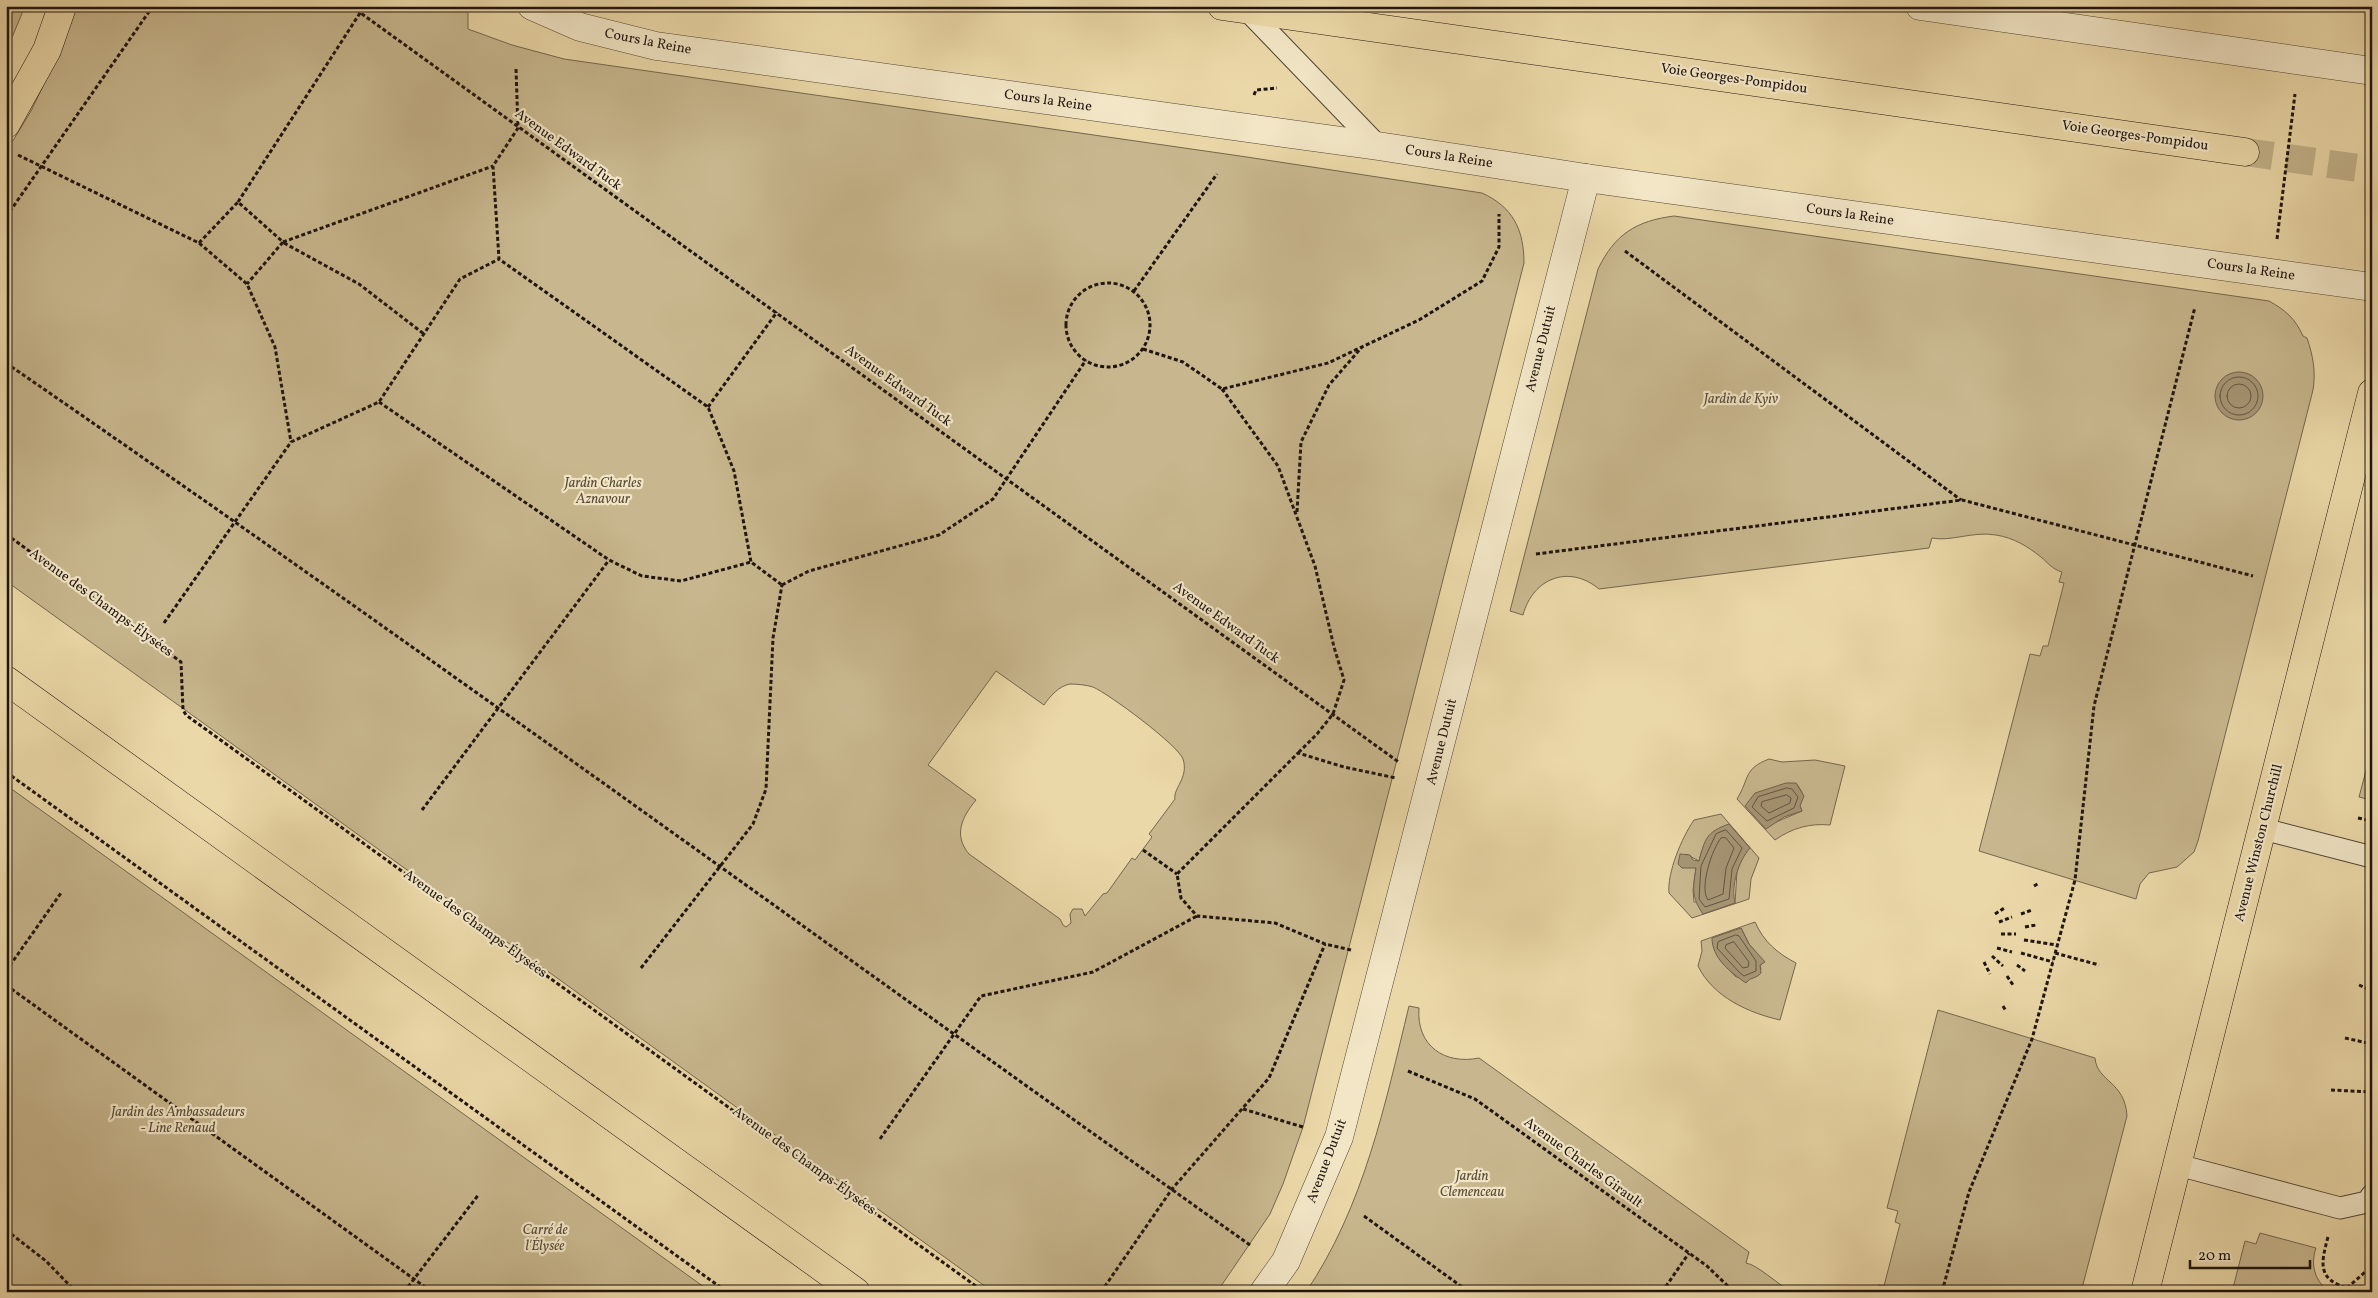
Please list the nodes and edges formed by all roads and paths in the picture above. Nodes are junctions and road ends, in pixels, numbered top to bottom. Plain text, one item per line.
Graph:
1 (153, 6) edge
2 (351, 6) edge
3 (362, 6) edge
4 (532, 6) edge
5 (1920, 6) edge
6 (62, 7) edge
7 (1235, 8) edge
8 (360, 13) junction
9 (516, 69) dead end
10 (2372, 71) edge
11 (1285, 88) dead end
12 (2296, 90) dead end
13 (1254, 96) dead end
14 (6, 124) edge
15 (518, 128) junction
16 (1378, 146) junction
17 (2245, 152) tunnel mouth
18 (16, 154) dead end
19 (493, 166) junction
20 (41, 168) junction
21 (1217, 174) dead end
22 (1586, 178) junction
23 (238, 202) junction
24 (1499, 214) dead end
25 (6, 217) edge
26 (283, 242) junction
27 (2276, 242) dead end
28 (199, 243) junction
29 (1625, 251) dead end
30 (499, 259) junction
31 (247, 284) junction
32 (2372, 287) edge
33 (1134, 291) junction
34 (2195, 307) dead end
35 (777, 312) junction
36 (424, 334) junction
37 (1362, 346) junction
38 (1143, 349) junction
39 (1086, 360) junction
40 (6, 363) edge
41 (1222, 389) junction
42 (2372, 393) edge
43 (379, 402) junction
44 (708, 407) junction
45 (291, 442) junction
46 (1006, 477) junction
47 (1962, 500) junction
48 (1297, 516) junction
49 (236, 521) junction
50 (6, 534) edge
51 (2135, 545) junction
52 (1536, 554) dead end
53 (609, 560) junction
54 (751, 562) junction
55 (2253, 576) dead end
56 (782, 585) junction
57 (164, 623) dead end
58 (6, 680) edge
59 (499, 707) junction
60 (1333, 714) junction
61 (1298, 753) junction
62 (6, 772) edge
63 (1430, 785) junction
64 (422, 810) dead end
65 (2356, 817) dead end
66 (2372, 821) edge
67 (2263, 829) junction
68 (1143, 850) dead end
69 (2372, 858) edge
70 (720, 866) junction
71 (1177, 874) junction
72 (2039, 883) dead end
73 (2034, 886) dead end
74 (61, 893) dead end
75 (2006, 907) dead end
76 (2032, 910) dead end
77 (1995, 914) dead end
78 (2021, 914) dead end
79 (1197, 916) junction
80 (2012, 917) dead end
81 (1999, 922) dead end
82 (2036, 926) dead end
83 (2025, 927) dead end
84 (2001, 934) dead end
85 (2016, 934) dead end
86 (2024, 940) dead end
87 (1324, 944) junction
88 (2058, 945) junction
89 (1997, 948) dead end
90 (2012, 952) dead end
91 (2021, 953) dead end
92 (2055, 953) junction
93 (1992, 956) dead end
94 (1385, 960) junction
95 (1984, 962) dead end
96 (2053, 962) junction
97 (2099, 964) dead end
98 (2017, 965) dead end
99 (2003, 966) dead end
100 (640, 968) dead end
101 (6, 971) edge
102 (2025, 971) dead end
103 (1990, 974) dead end
104 (2007, 976) dead end
105 (6, 985) edge
106 (2013, 985) dead end
107 (2359, 985) dead end
108 (2372, 991) edge
109 (2003, 1006) dead end
110 (2006, 1011) dead end
111 (953, 1033) junction
112 (2345, 1038) dead end
113 (2372, 1044) edge
114 (1408, 1071) dead end
115 (2331, 1090) dead end
116 (2372, 1092) edge
117 (1243, 1109) junction
118 (1304, 1127) dead end
119 (880, 1139) dead end
120 (2178, 1165) junction
121 (1172, 1189) junction
122 (479, 1194) dead end
123 (2372, 1195) edge
124 (2336, 1206) junction
125 (1364, 1216) dead end
126 (6, 1230) edge
127 (1250, 1245) dead end
128 (1689, 1253) junction
129 (2372, 1266) edge
130 (414, 1279) junction
131 (2347, 1290) edge
132 (76, 1292) edge
133 (404, 1292) edge
134 (432, 1292) edge
135 (727, 1292) edge
136 (856, 1292) edge
137 (984, 1292) edge
138 (1102, 1292) edge
139 (1264, 1292) edge
140 (1469, 1292) edge
141 (1662, 1292) edge
142 (1734, 1292) edge
143 (1942, 1292) edge
144 (2145, 1292) edge

1 - 20 path
2 - 8 path, Avenue Edward Tuck
3 - 8 path
4 - 16 street, Cours la Reine
5 - 10 street
6 - 14 main road
7 - 16 lane
7 - 17 main road, Voie Georges-Pompidou
8 - 15 path, Avenue Edward Tuck
8 - 23 path
9 - 15 path
11 - 13 path
12 - 27 path
15 - 19 path
15 - 35 path, Avenue Edward Tuck
16 - 22 street, Cours la Reine
18 - 20 path
19 - 26 path
19 - 30 path
20 - 25 path
20 - 28 path
21 - 33 path
22 - 32 street, Cours la Reine
22 - 63 street, Avenue Dutuit
23 - 26 path
23 - 28 path
24 - 37 path
26 - 31 path
26 - 36 path
28 - 31 path
29 - 47 path
30 - 36 path
30 - 44 path
31 - 45 path
33 - 38 path
33 - 39 path
34 - 51 path
35 - 44 path
35 - 46 path, Avenue Edward Tuck
36 - 43 path
37 - 41 path
37 - 48 path
38 - 39 path
38 - 41 path
39 - 46 path
40 - 49 path
41 - 48 path
42 - 67 main road, Avenue Winston Churchill
43 - 45 path
43 - 53 path
44 - 54 path
45 - 49 path
46 - 56 path
46 - 60 path, Avenue Edward Tuck
47 - 51 path
47 - 52 path
48 - 60 path
49 - 57 path
49 - 59 path
50 - 137 path, Avenue des Champs-Élysées
51 - 55 path
51 - 88 path
53 - 54 path
53 - 59 path
54 - 56 path
56 - 70 path
58 - 136 main road
59 - 64 path
59 - 70 path
60 - 61 path
60 - 63 path, Avenue Edward Tuck
61 - 63 path
61 - 71 path
62 - 135 path
63 - 94 street, Avenue Dutuit
65 - 66 path
67 - 69 lane
67 - 120 main road, Avenue Winston Churchill
68 - 71 path
70 - 100 path
70 - 111 path
71 - 79 path
72 - 73 path
74 - 101 path
75 - 77 path
76 - 78 path
79 - 87 path
79 - 111 path
80 - 81 path
82 - 83 path
84 - 85 path
86 - 88 path
87 - 94 path
87 - 117 path
88 - 92 path
89 - 90 path
91 - 96 path
92 - 96 path
92 - 97 path
93 - 99 path
94 - 139 street, Avenue Dutuit
95 - 103 path
96 - 143 path
98 - 102 path
104 - 106 path
105 - 130 path
107 - 108 path
109 - 110 path
111 - 119 path
111 - 121 path
112 - 113 path
114 - 128 path, Avenue Charles Girault
115 - 116 path
117 - 118 path
117 - 121 path
120 - 124 lane
120 - 144 main road, Avenue Winston Churchill
121 - 127 path
121 - 138 path
122 - 130 path
123 - 124 lane
124 - 131 path
125 - 140 path
126 - 132 path
128 - 141 path
128 - 142 path, Avenue Charles Girault
129 - 131 path
130 - 133 path
130 - 134 path

